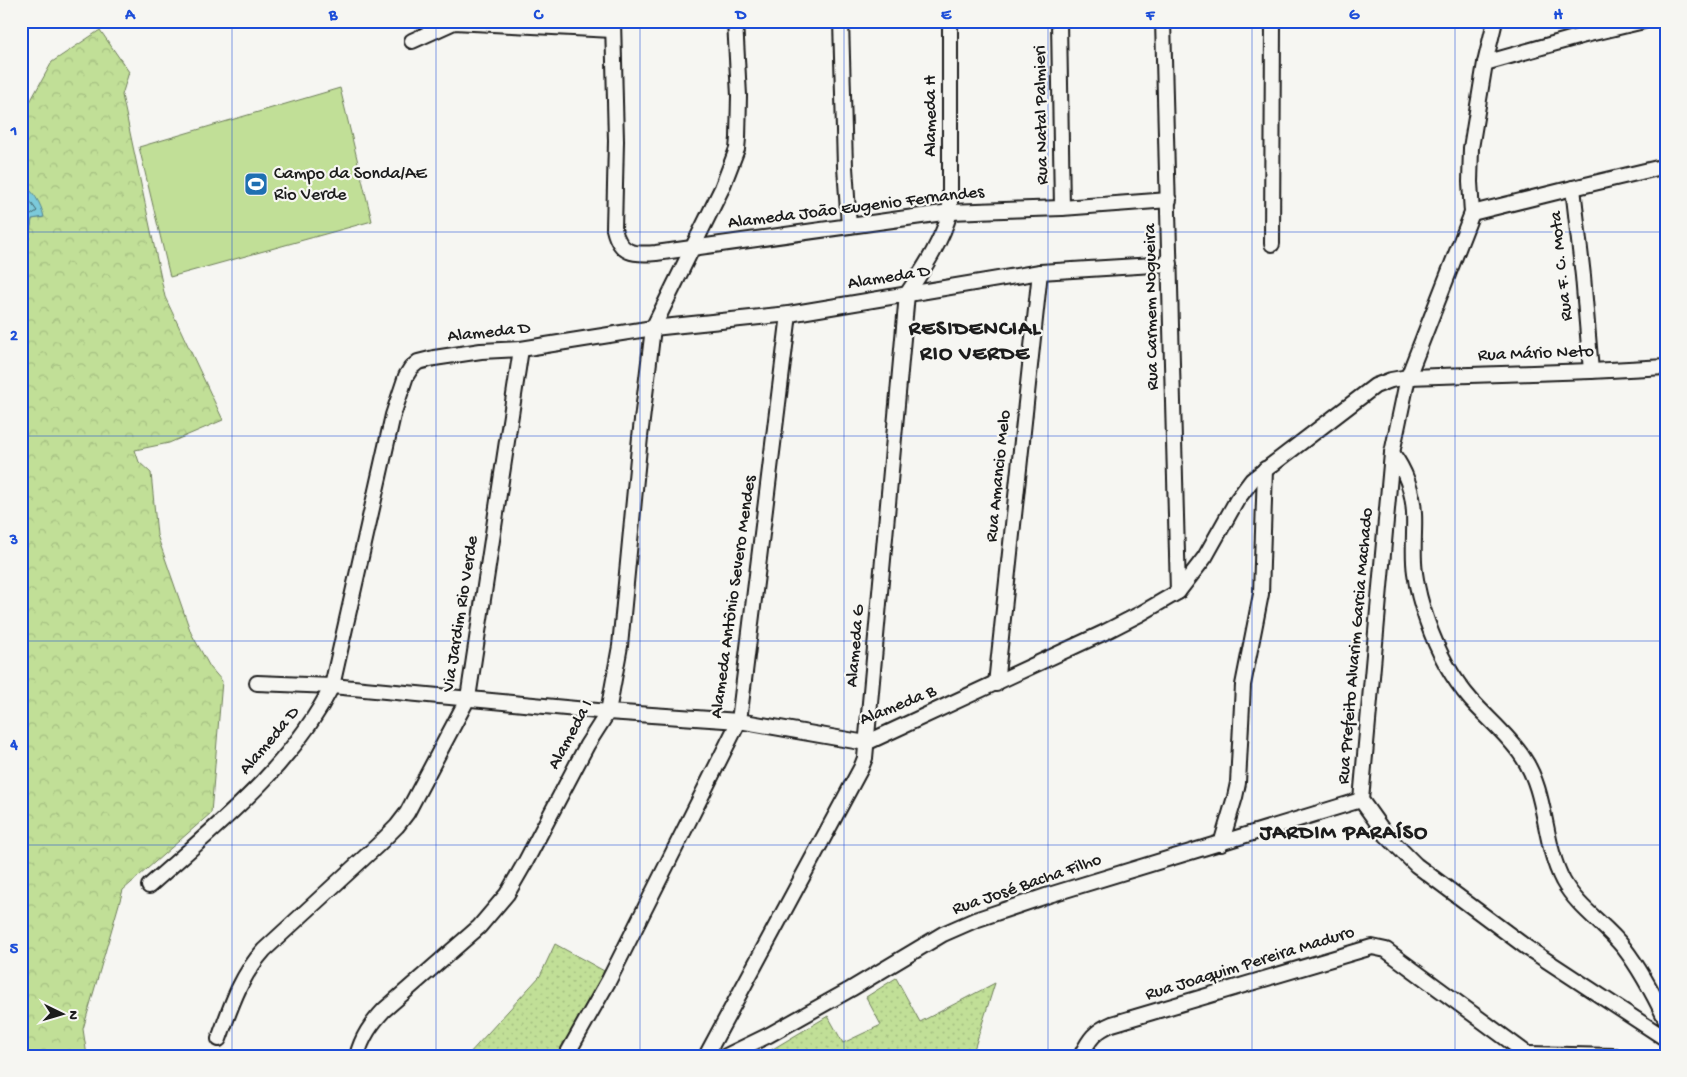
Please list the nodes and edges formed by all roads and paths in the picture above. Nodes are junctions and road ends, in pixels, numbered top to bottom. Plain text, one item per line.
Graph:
1 (736, 21) edge
2 (841, 21) edge
3 (950, 21) edge
4 (1059, 21) edge
5 (1163, 21) edge
6 (1274, 21) edge
7 (1495, 21) edge
8 (1587, 21) edge
9 (1644, 21) edge
10 (454, 22) edge
11 (613, 25) edge
12 (1581, 36) junction
13 (412, 41) dead end
14 (1485, 63) junction
15 (1666, 166) edge
16 (1573, 188) junction
17 (1169, 200) junction
18 (1062, 208) junction
19 (950, 212) junction
20 (1472, 213) junction
21 (848, 226) junction
22 (1272, 244) dead end
23 (691, 248) junction
24 (1170, 264) junction
25 (1040, 272) junction
26 (908, 294) junction
27 (789, 314) junction
28 (652, 328) junction
29 (521, 349) junction
30 (1666, 367) edge
31 (1591, 372) junction
32 (1408, 377) junction
33 (1392, 453) junction
34 (1265, 469) junction
35 (1178, 592) junction
36 (257, 683) dead end
37 (996, 684) junction
38 (332, 686) junction
39 (468, 698) junction
40 (608, 712) junction
41 (739, 720) junction
42 (866, 743) junction
43 (1361, 800) junction
44 (1221, 844) junction
45 (149, 886) dead end
46 (1666, 1020) edge
47 (219, 1039) dead end
48 (1666, 1039) edge
49 (1529, 1055) edge
50 (357, 1056) edge
51 (566, 1056) edge
52 (706, 1056) edge
53 (726, 1056) edge
54 (1081, 1056) edge
55 (1615, 1056) edge

1 - 23 street, Alameda I
2 - 21 street
3 - 19 street, Alameda H
4 - 18 street, Rua Natal Palmieri
5 - 17 street, Rua Carmem Nogueira
6 - 22 street
7 - 14 street
8 - 12 street
9 - 12 street
10 - 11 street
10 - 13 street
11 - 23 street, Alameda João Eugenio Fernandes
12 - 14 street
14 - 20 street
15 - 16 street
16 - 20 street
16 - 31 street, Rua F. C. Mota
17 - 18 street, Alameda João Eugenio Fernandes
17 - 24 street, Rua Carmem Nogueira
18 - 19 street, Alameda João Eugenio Fernandes
19 - 21 street, Alameda João Eugenio Fernandes
19 - 26 street, Alameda G
20 - 32 street, Rua Prefeito Alvarim Garcia Machado
21 - 23 street, Alameda João Eugenio Fernandes
23 - 28 street, Alameda I
24 - 25 street, Alameda D
24 - 35 street, Rua Carmem Nogueira
25 - 26 street, Alameda D
25 - 37 street, Rua Amancio Melo
26 - 27 street, Alameda D
26 - 42 street, Alameda G
27 - 28 street, Alameda D
27 - 41 street, Alameda Antônio Severo Mendes
28 - 29 street, Alameda D
28 - 40 street, Alameda I
29 - 38 street, Alameda D
29 - 39 street, Via Jardim Rio Verde
30 - 31 street, Rua Mário Neto
31 - 32 street, Rua Mário Neto
32 - 33 street, Rua Prefeito Alvarim Garcia Machado
32 - 34 street, Rua Mário Neto
33 - 43 street, Rua Prefeito Alvarim Garcia Machado
33 - 46 street
34 - 35 street, Rua Mário Neto
34 - 44 street
35 - 37 street, Alameda B
36 - 38 street, Alameda B
37 - 42 street, Alameda B
38 - 39 street, Alameda B
38 - 45 street, Alameda D
39 - 40 street, Alameda B
39 - 47 street, Via Jardim Rio Verde
40 - 41 street, Alameda B
40 - 50 street, Alameda I
41 - 42 street, Alameda B
41 - 51 street, Alameda Antônio Severo Mendes
42 - 52 street, Alameda G
43 - 44 street, Rua José Bacha Filho
43 - 48 street, Rua Prefeito Alvarim Garcia Machado
44 - 53 street, Rua José Bacha Filho
49 - 54 street, Rua Joaquim Pereira Maduro
49 - 55 street

